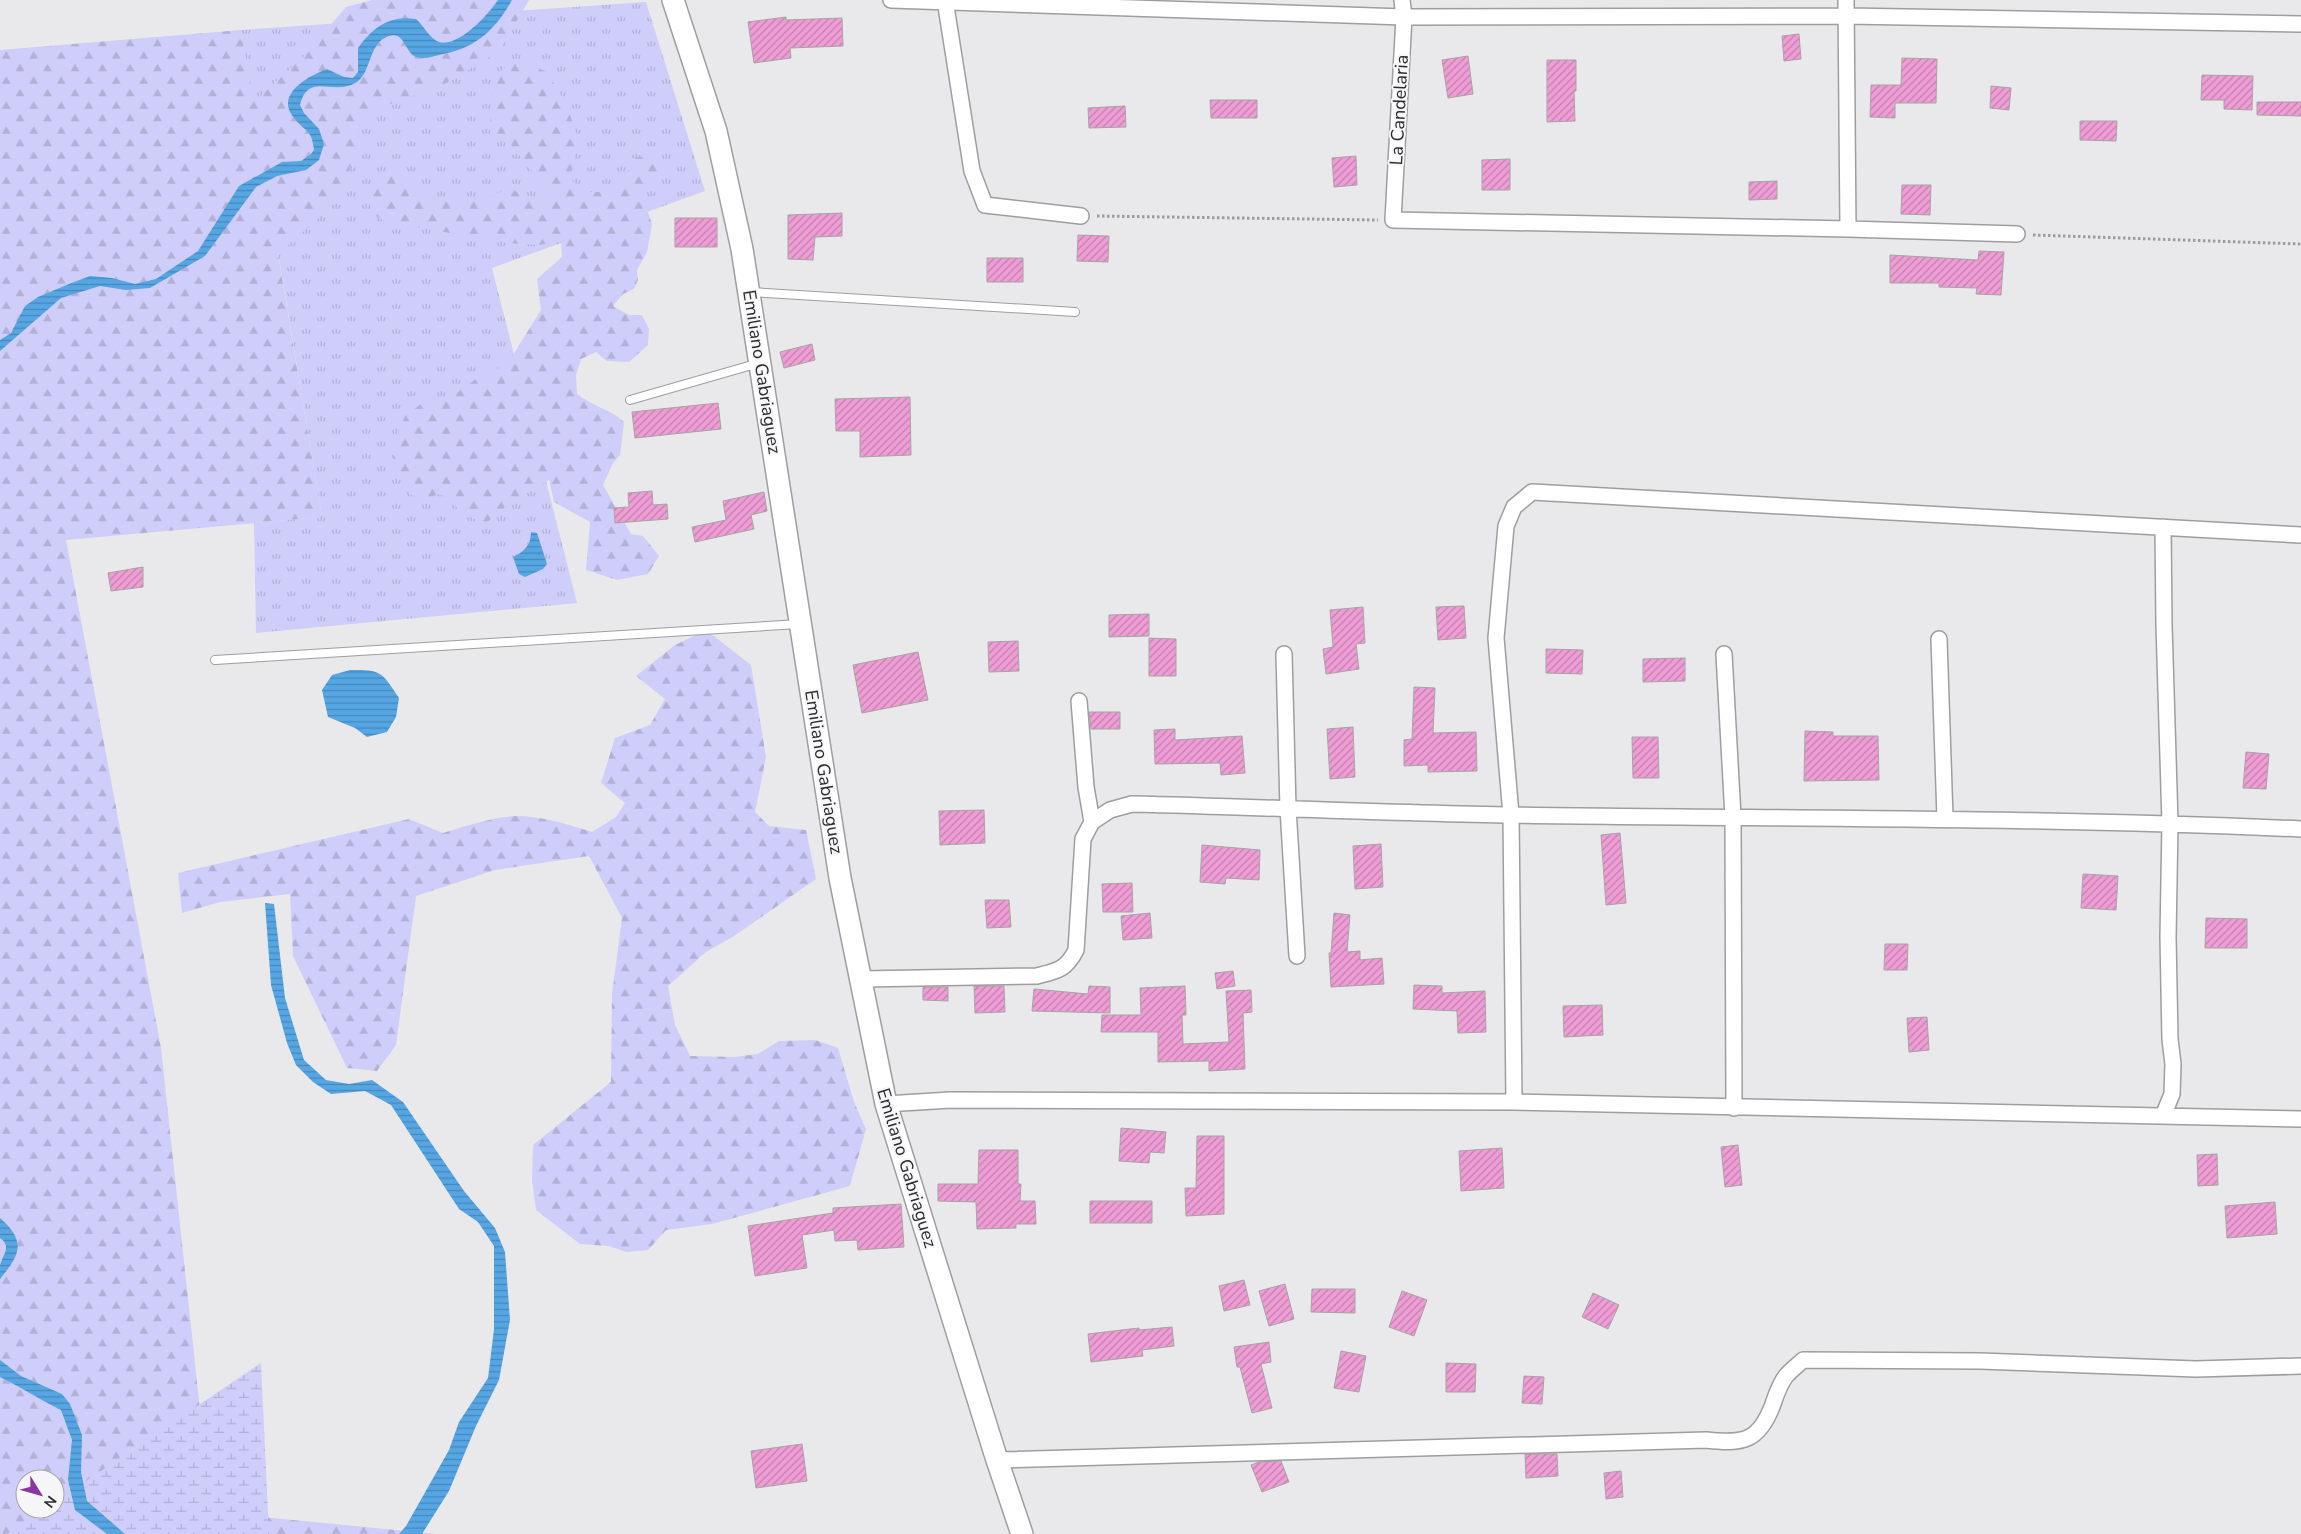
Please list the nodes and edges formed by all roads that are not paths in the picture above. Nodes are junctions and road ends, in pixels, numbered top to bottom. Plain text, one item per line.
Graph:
1 (672, 0) edge
2 (891, 0) edge
3 (1402, 0) edge
4 (1846, 0) edge
5 (945, 1) edge
6 (1848, 16) junction
7 (1404, 17) junction
8 (2301, 24) edge
9 (1081, 216) road end
10 (1848, 229) junction
11 (2017, 234) road end
12 (750, 292) junction
13 (1075, 312) dead end
14 (761, 362) junction
15 (630, 400) dead end
16 (2163, 527) junction
17 (2301, 535) edge
18 (801, 624) junction
19 (1939, 639) dead end
20 (1284, 654) dead end
21 (1724, 654) dead end
22 (215, 660) dead end
23 (1079, 701) dead end
24 (1288, 808) junction
25 (1511, 815) junction
26 (1733, 817) junction
27 (1945, 818) junction
28 (1092, 822) junction
29 (2170, 823) junction
30 (2301, 829) edge
31 (1297, 956) dead end
32 (862, 979) junction
33 (1514, 1102) junction
34 (886, 1104) junction
35 (1734, 1108) junction
36 (2163, 1116) junction
37 (2301, 1119) edge
38 (2301, 1366) edge
39 (997, 1460) junction
40 (1022, 1534) edge

1 - 12 main road, Emiliano Gabriaguez
2 - 5 street
3 - 7 street, La Candelaria
4 - 6 street
5 - 7 street
5 - 9 street
6 - 7 street
6 - 8 street
6 - 10 street
7 - 10 street, La Candelaria
10 - 11 street
12 - 13 lane
12 - 14 main road, Emiliano Gabriaguez
14 - 15 lane
14 - 18 main road, Emiliano Gabriaguez
16 - 17 street
16 - 25 street
16 - 29 street
18 - 22 lane
18 - 32 main road, Emiliano Gabriaguez
19 - 27 street
20 - 24 street
21 - 26 street
23 - 28 street
24 - 25 street
24 - 28 street
24 - 31 street
25 - 26 street
25 - 33 street
26 - 27 street
26 - 35 street
27 - 29 street
28 - 32 street
29 - 30 street
29 - 36 street
32 - 34 main road, Emiliano Gabriaguez
33 - 34 street
33 - 35 street
34 - 39 main road, Emiliano Gabriaguez
35 - 36 street
36 - 37 street
38 - 39 street
39 - 40 main road, Emiliano Gabriaguez

